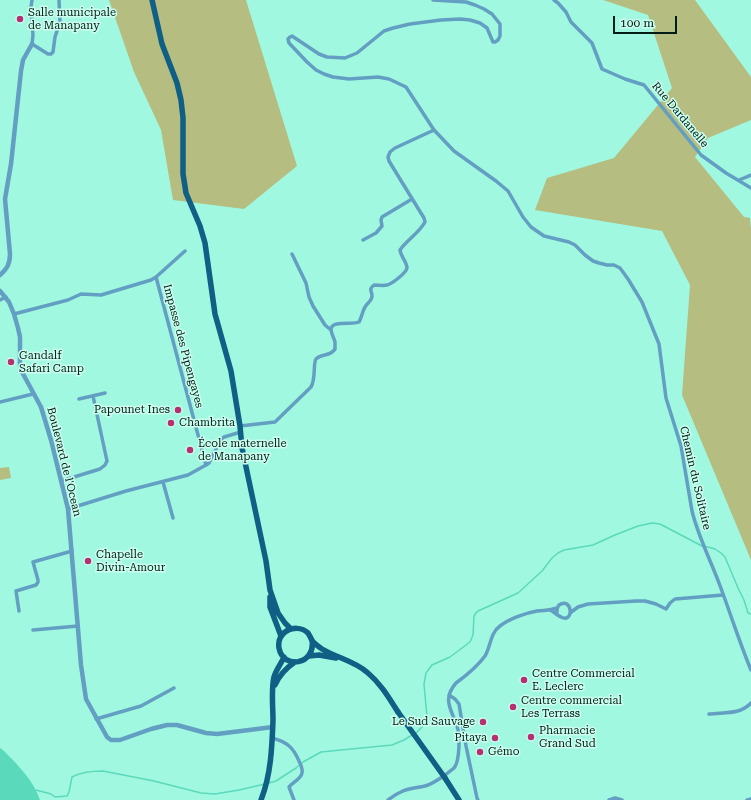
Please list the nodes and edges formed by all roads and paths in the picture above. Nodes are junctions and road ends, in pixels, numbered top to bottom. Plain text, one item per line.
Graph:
1 (32, 0) edge
2 (59, 0) edge
3 (152, 0) edge
4 (433, 0) edge
5 (554, 0) edge
6 (32, 44) junction
7 (434, 130) junction
8 (751, 175) edge
9 (739, 180) junction
10 (751, 188) edge
11 (3, 199) edge
12 (412, 199) junction
13 (363, 240) dead end
14 (185, 251) dead end
15 (292, 254) dead end
16 (0, 275) edge
17 (156, 277) junction
18 (0, 291) edge
19 (6, 297) junction
20 (0, 300) edge
21 (14, 314) junction
22 (331, 330) junction
23 (105, 393) dead end
24 (34, 394) junction
25 (93, 396) junction
26 (79, 399) dead end
27 (0, 402) edge
28 (240, 429) junction
29 (206, 465) junction
30 (62, 481) junction
31 (163, 482) junction
32 (68, 509) junction
33 (173, 518) dead end
34 (72, 551) junction
35 (270, 590) junction
36 (723, 595) junction
37 (568, 605) junction
38 (578, 606) junction
39 (558, 608) junction
40 (550, 610) junction
41 (19, 611) dead end
42 (558, 614) junction
43 (570, 614) junction
44 (78, 626) junction
45 (291, 629) junction
46 (33, 630) dead end
47 (282, 636) junction
48 (312, 640) junction
49 (309, 656) junction
50 (284, 657) junction
51 (295, 662) junction
52 (352, 662) junction
53 (751, 670) edge
54 (174, 688) dead end
55 (273, 691) junction
56 (449, 695) junction
57 (751, 703) edge
58 (709, 714) dead end
59 (96, 719) junction
60 (272, 727) junction
61 (272, 738) junction
62 (751, 799) edge
63 (261, 800) edge
64 (294, 800) edge
65 (388, 800) edge
66 (459, 800) edge
67 (478, 800) edge
68 (609, 800) edge
69 (622, 800) edge
70 (747, 800) edge

1 - 6 street
2 - 6 street
3 - 28 main road
4 - 7 street
5 - 9 street, Rue Dardanelle
6 - 11 street
7 - 12 street
7 - 36 street, Chemin du Solitaire
8 - 9 street
9 - 10 street, Rue Dardanelle
11 - 16 street
12 - 13 street
12 - 22 street
14 - 17 street
15 - 22 street
17 - 21 street
17 - 29 street, Impasse des Pipengayes
18 - 19 street, Boulevard de l'Ocean
19 - 20 street
19 - 21 street, Boulevard de l'Ocean
21 - 24 street, Boulevard de l'Ocean
22 - 28 street
23 - 25 street
24 - 27 street
24 - 30 street, Boulevard de l'Ocean
25 - 26 street
25 - 30 street
28 - 29 street
28 - 35 main road
29 - 31 street
30 - 32 street, Boulevard de l'Ocean
31 - 32 street
31 - 33 street
32 - 34 street, Boulevard de l'Ocean
34 - 41 street
34 - 44 street, Boulevard de l'Ocean
35 - 45 main road
35 - 47 main road
36 - 38 street
36 - 53 street, Chemin du Solitaire
37 - 38 street
37 - 39 street
37 - 43 street
38 - 43 street
39 - 40 street
39 - 42 street
40 - 42 street
40 - 56 street
42 - 43 street
44 - 46 street
44 - 59 street, Boulevard de l'Ocean
45 - 47 main road
45 - 48 main road
47 - 50 main road
48 - 49 main road
48 - 52 main road
49 - 51 main road
49 - 52 main road
50 - 51 main road
50 - 55 main road
51 - 55 main road
52 - 66 main road, bridge
54 - 59 street
55 - 60 main road
56 - 65 street
56 - 67 street
57 - 58 street
59 - 60 street, Boulevard de l'Ocean
60 - 61 main road
61 - 63 main road
61 - 64 street
62 - 70 street
68 - 69 street

